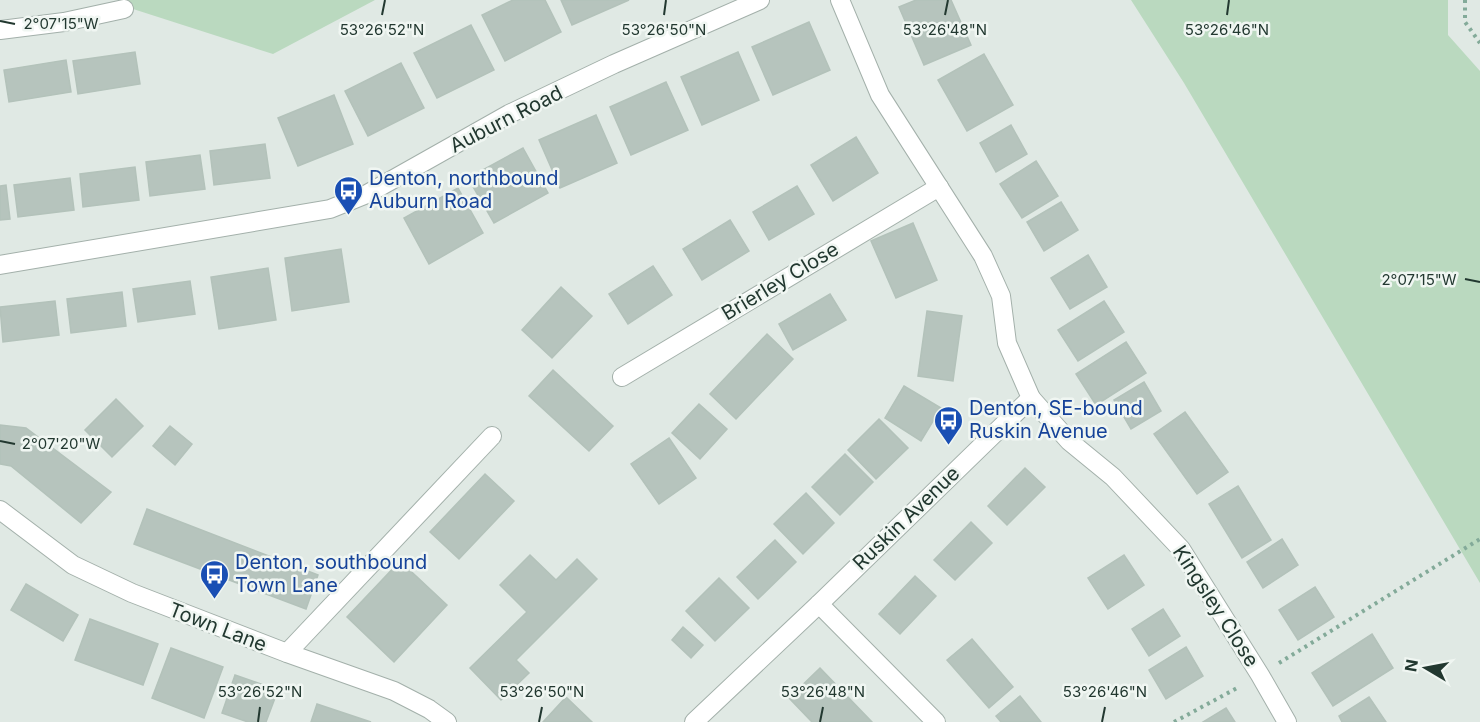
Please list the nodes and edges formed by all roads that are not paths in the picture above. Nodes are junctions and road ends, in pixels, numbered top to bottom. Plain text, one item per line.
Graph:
1 (760, 0) edge
2 (840, 0) edge
3 (124, 9) dead end
4 (0, 30) edge
5 (939, 187) junction
6 (0, 265) edge
7 (622, 377) dead end
8 (1031, 398) junction
9 (492, 436) dead end
10 (0, 510) edge
11 (819, 604) junction
12 (287, 653) junction
13 (447, 722) edge
14 (694, 722) edge
15 (936, 722) edge
16 (1287, 722) edge

1 - 6 street, Auburn Road
2 - 5 street
3 - 4 street
5 - 7 street, Brierley Close
5 - 8 street
8 - 11 street, Ruskin Avenue
8 - 16 street, Kingsley Close
9 - 12 street
10 - 12 street, Town Lane
11 - 14 street, Ruskin Avenue
11 - 15 street
12 - 13 street, Town Lane

